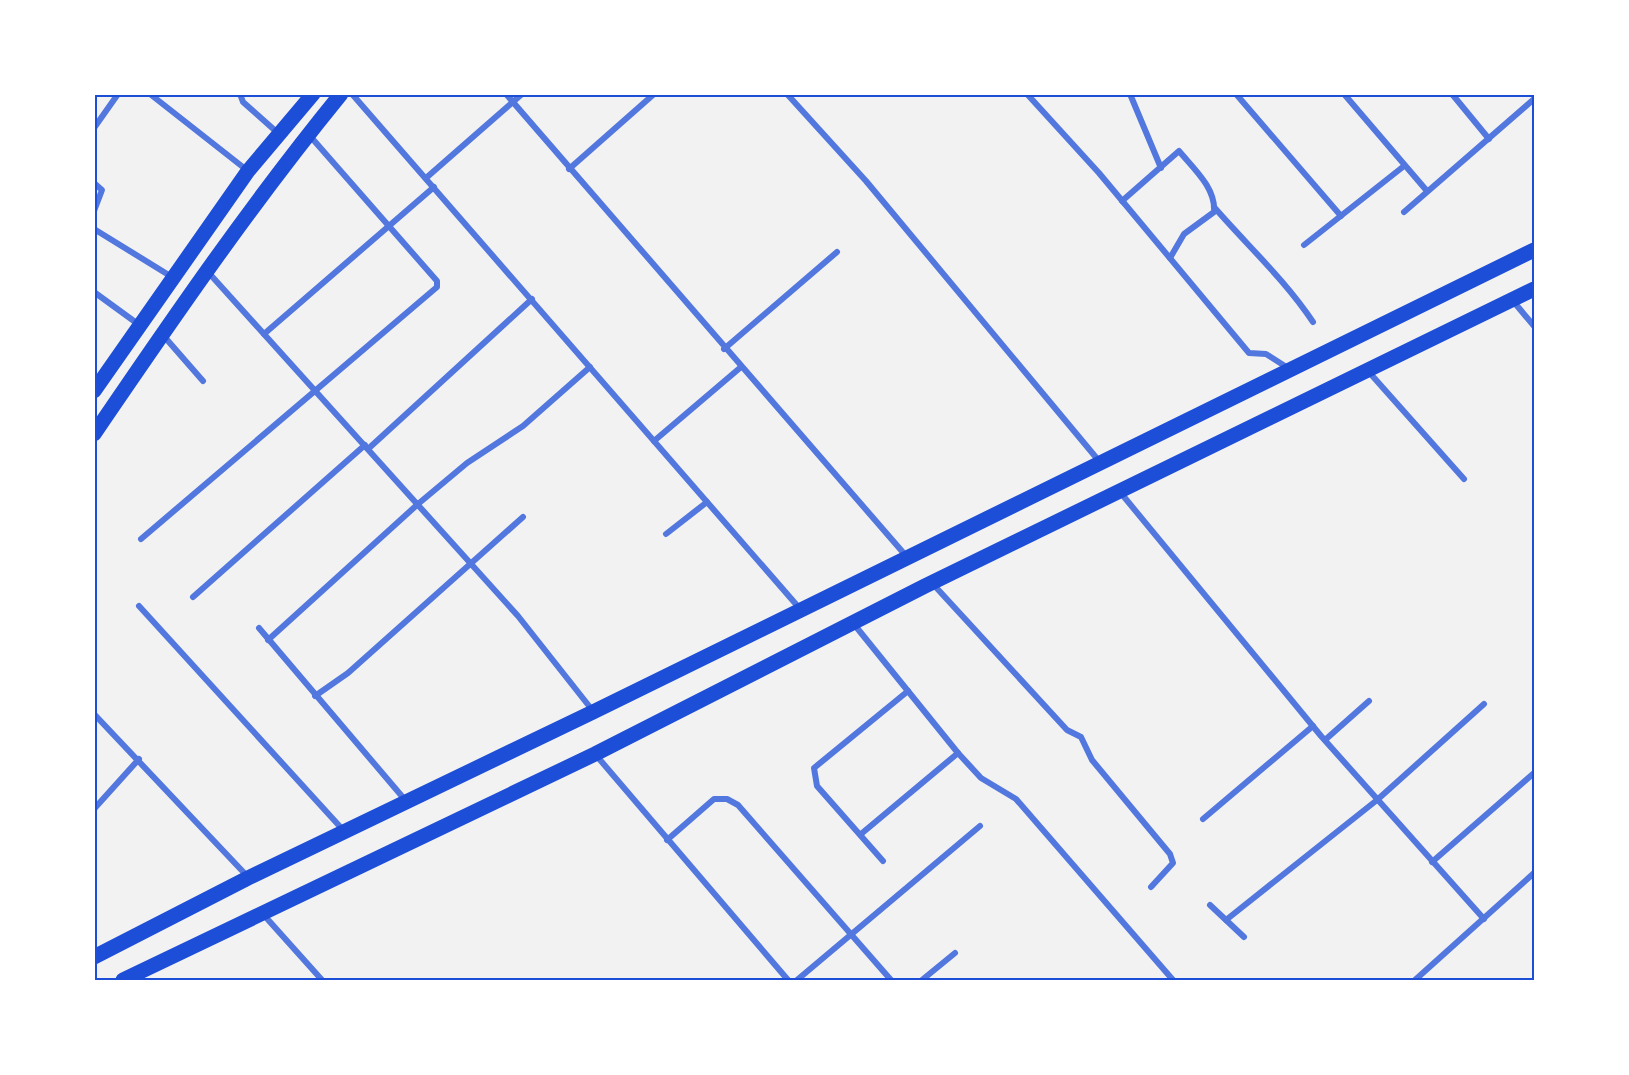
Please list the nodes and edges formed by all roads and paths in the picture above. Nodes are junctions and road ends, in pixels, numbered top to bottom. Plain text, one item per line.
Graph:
1 (118, 94) edge
2 (150, 94) edge
3 (240, 94) edge
4 (313, 94) edge
5 (341, 94) edge
6 (352, 94) edge
7 (506, 94) edge
8 (522, 94) edge
9 (654, 94) edge
10 (787, 94) edge
11 (1028, 94) edge
12 (1130, 94) edge
13 (1236, 94) edge
14 (1344, 94) edge
15 (1452, 94) edge
16 (1534, 99) edge
17 (513, 103) junction
18 (94, 128) edge
19 (279, 134) junction
20 (308, 134) junction
21 (1489, 139) junction
22 (1404, 166) junction
23 (569, 168) junction
24 (1161, 168) junction
25 (248, 171) junction
26 (426, 178) junction
27 (94, 183) edge
28 (434, 188) junction
29 (1427, 191) junction
30 (1122, 201) junction
31 (1214, 207) junction
32 (94, 211) edge
33 (1404, 212) dead end
34 (1341, 216) junction
35 (389, 226) junction
36 (94, 229) edge
37 (1304, 245) dead end
38 (1534, 250) edge
39 (837, 252) dead end
40 (1170, 258) junction
41 (206, 270) junction
42 (172, 277) junction
43 (1534, 289) edge
44 (94, 292) edge
45 (532, 299) junction
46 (1512, 300) junction
47 (1313, 322) dead end
48 (139, 325) junction
49 (1534, 326) edge
50 (162, 334) junction
51 (264, 334) junction
52 (724, 349) junction
53 (590, 367) junction
54 (741, 367) junction
55 (1289, 369) junction
56 (1368, 370) junction
57 (203, 381) dead end
58 (315, 390) junction
59 (94, 391) edge
60 (94, 434) edge
61 (654, 441) junction
62 (366, 447) junction
63 (1099, 462) junction
64 (1464, 479) dead end
65 (1119, 491) junction
66 (707, 502) junction
67 (418, 504) junction
68 (523, 517) dead end
69 (666, 534) dead end
70 (141, 539) dead end
71 (908, 557) junction
72 (470, 562) junction
73 (931, 583) junction
74 (193, 597) dead end
75 (138, 606) dead end
76 (801, 610) junction
77 (852, 622) junction
78 (259, 628) dead end
79 (268, 640) junction
80 (908, 691) junction
81 (315, 696) junction
82 (1369, 701) dead end
83 (1484, 704) dead end
84 (593, 712) junction
85 (94, 714) edge
86 (1313, 726) junction
87 (1325, 740) junction
88 (958, 753) junction
89 (595, 754) junction
90 (139, 759) junction
91 (1534, 773) edge
92 (1377, 800) junction
93 (406, 802) junction
94 (94, 809) edge
95 (1203, 819) dead end
96 (980, 826) dead end
97 (344, 831) junction
98 (861, 834) junction
99 (666, 840) junction
100 (883, 861) dead end
101 (1432, 862) junction
102 (1534, 873) edge
103 (248, 878) junction
104 (1151, 887) dead end
105 (1210, 905) dead end
106 (262, 912) junction
107 (1484, 919) junction
108 (1226, 920) junction
109 (852, 935) junction
110 (1244, 937) dead end
111 (955, 953) dead end
112 (94, 957) edge
113 (123, 981) edge
114 (322, 981) edge
115 (788, 981) edge
116 (797, 981) edge
117 (891, 981) edge
118 (922, 981) edge
119 (1173, 981) edge
120 (1415, 981) edge

1 - 18 street
2 - 25 street
3 - 19 street
4 - 19 main road
5 - 20 main road
6 - 26 street
7 - 17 street
8 - 17 street
9 - 23 street
10 - 63 street
11 - 30 street
12 - 24 street
13 - 34 street
14 - 22 street
15 - 21 street
16 - 21 street
17 - 23 street
17 - 26 street
19 - 25 main road
20 - 35 street
20 - 41 main road
21 - 29 street
22 - 29 street
22 - 34 street
23 - 52 street
24 - 30 street
24 - 31 street
25 - 42 main road
26 - 28 street
27 - 32 street
28 - 35 street
28 - 45 street
29 - 33 street
30 - 40 street
31 - 40 street
31 - 47 street
34 - 37 street
35 - 51 street
35 - 58 street
36 - 42 street
38 - 55 main road
39 - 52 street
40 - 55 street
41 - 50 main road
41 - 51 street
42 - 48 main road
43 - 46 main road
44 - 48 street
45 - 53 street
45 - 62 street
46 - 49 street
46 - 56 main road
48 - 59 main road
50 - 57 street
50 - 60 main road
51 - 58 street
52 - 54 street
53 - 61 street
53 - 67 street
54 - 61 street
54 - 71 street
55 - 63 main road
56 - 64 street
56 - 65 main road
58 - 62 street
58 - 70 street
61 - 66 street
62 - 67 street
62 - 74 street
63 - 71 main road
65 - 73 main road
65 - 86 street
66 - 69 street
66 - 76 street
67 - 72 street
67 - 79 street
68 - 72 street
71 - 76 main road
72 - 81 street
72 - 84 street
73 - 77 main road
73 - 104 street
75 - 97 street
76 - 84 main road
77 - 80 street
77 - 89 main road
78 - 79 street
79 - 81 street
80 - 88 street
80 - 98 street
81 - 93 street
82 - 87 street
83 - 92 street
84 - 93 main road
85 - 90 street
86 - 87 street
86 - 95 street
87 - 92 street
88 - 98 street
88 - 119 street
89 - 99 street
89 - 106 main road
90 - 94 street
90 - 103 street
91 - 101 street
92 - 101 street
92 - 108 street
93 - 97 main road
96 - 109 street
97 - 103 main road
98 - 100 street
99 - 109 street
99 - 115 street
101 - 107 street
102 - 107 street
103 - 112 main road
105 - 108 street
106 - 113 main road
106 - 114 street
107 - 120 street
108 - 110 street
109 - 116 street
109 - 117 street
111 - 118 street

